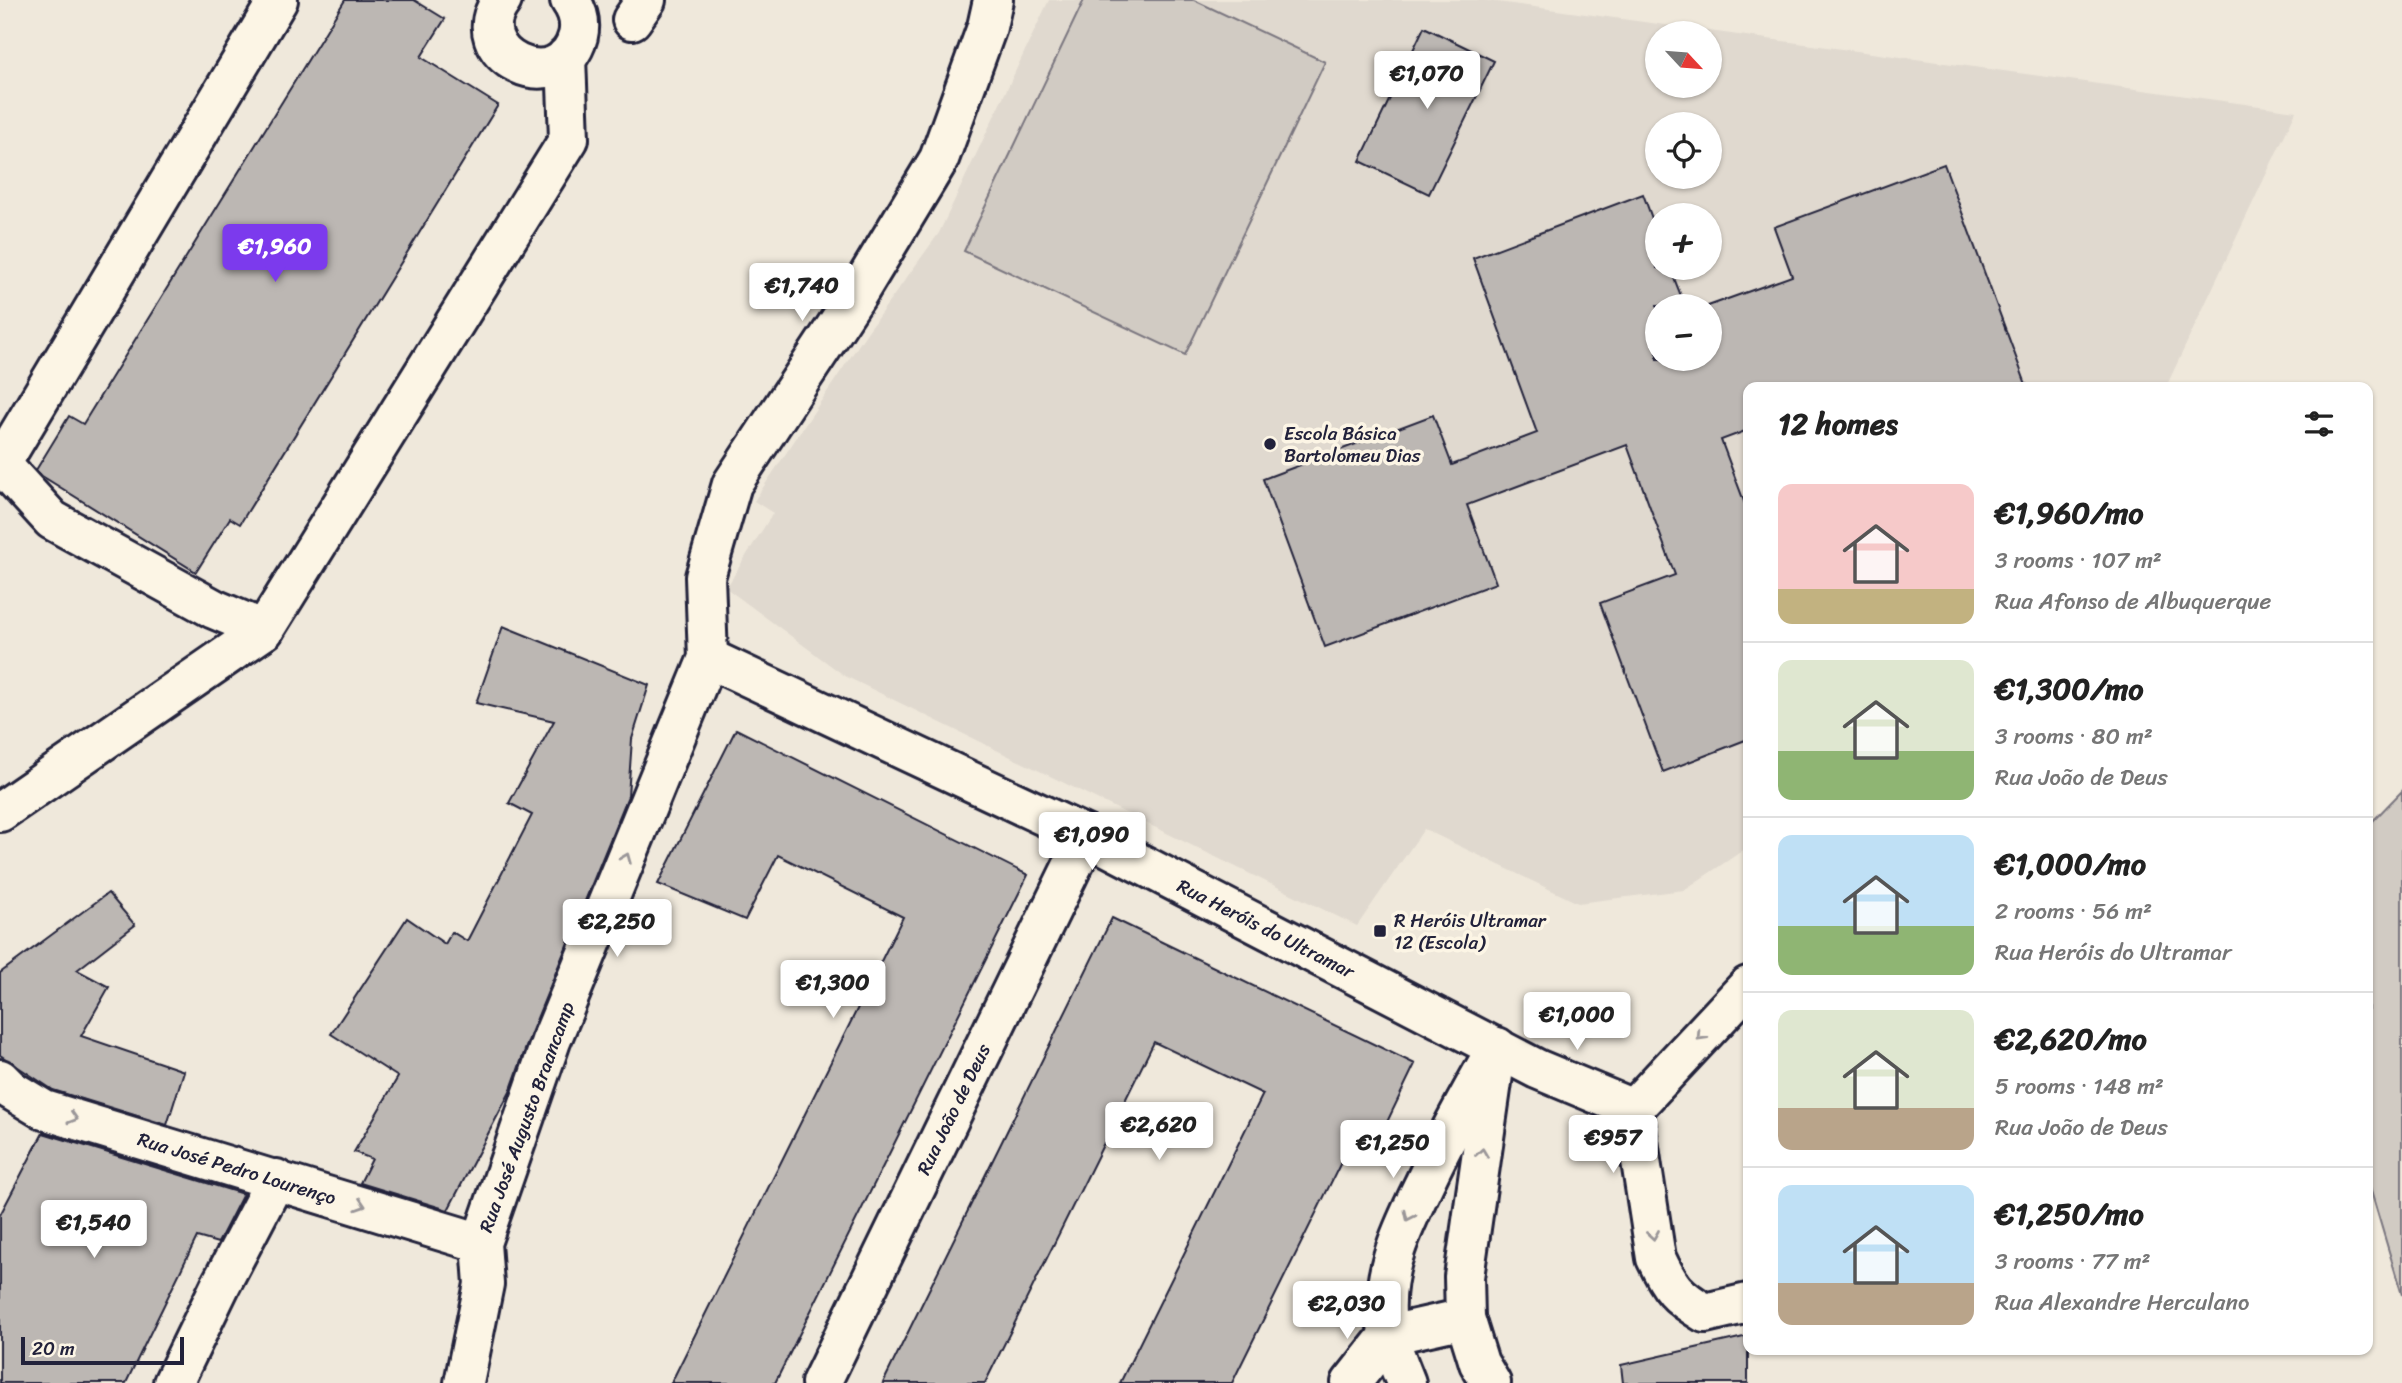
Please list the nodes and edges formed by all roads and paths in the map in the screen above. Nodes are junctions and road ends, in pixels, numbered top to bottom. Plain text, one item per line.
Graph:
1 (278, 0) edge
2 (502, 0) edge
3 (570, 0) edge
4 (993, 0) edge
5 (566, 57) junction
6 (264, 630) junction
7 (708, 658) junction
8 (0, 813) edge
9 (1087, 836) junction
10 (1743, 991) edge
11 (1497, 1047) junction
12 (4, 1093) edge
13 (1633, 1108) junction
14 (276, 1179) junction
15 (481, 1243) junction
16 (1743, 1304) edge
17 (1465, 1318) junction
18 (1389, 1335) junction
19 (173, 1383) edge
20 (464, 1383) edge
21 (821, 1383) edge
22 (1351, 1383) edge
23 (1406, 1383) edge
24 (1491, 1383) edge

1 - 6 street
2 - 5 street
3 - 5 street
4 - 7 street, Rua José Augusto Braancamp
5 - 6 street
6 - 8 street
7 - 9 street, Rua Heróis do Ultramar
15 -> 7 street, Rua José Augusto Braancamp
9 - 11 street, Rua Heróis do Ultramar
9 - 21 street, Rua João de Deus
10 -> 13 street
11 - 13 street, Rua Heróis do Ultramar
17 -> 11 street
11 -> 18 street
12 -> 14 street, Rua José Pedro Lourenço
13 -> 16 street
14 -> 15 street, Rua José Pedro Lourenço
14 - 19 street
15 - 20 street
17 - 18 street
17 - 24 street
18 - 22 street
18 - 23 street

